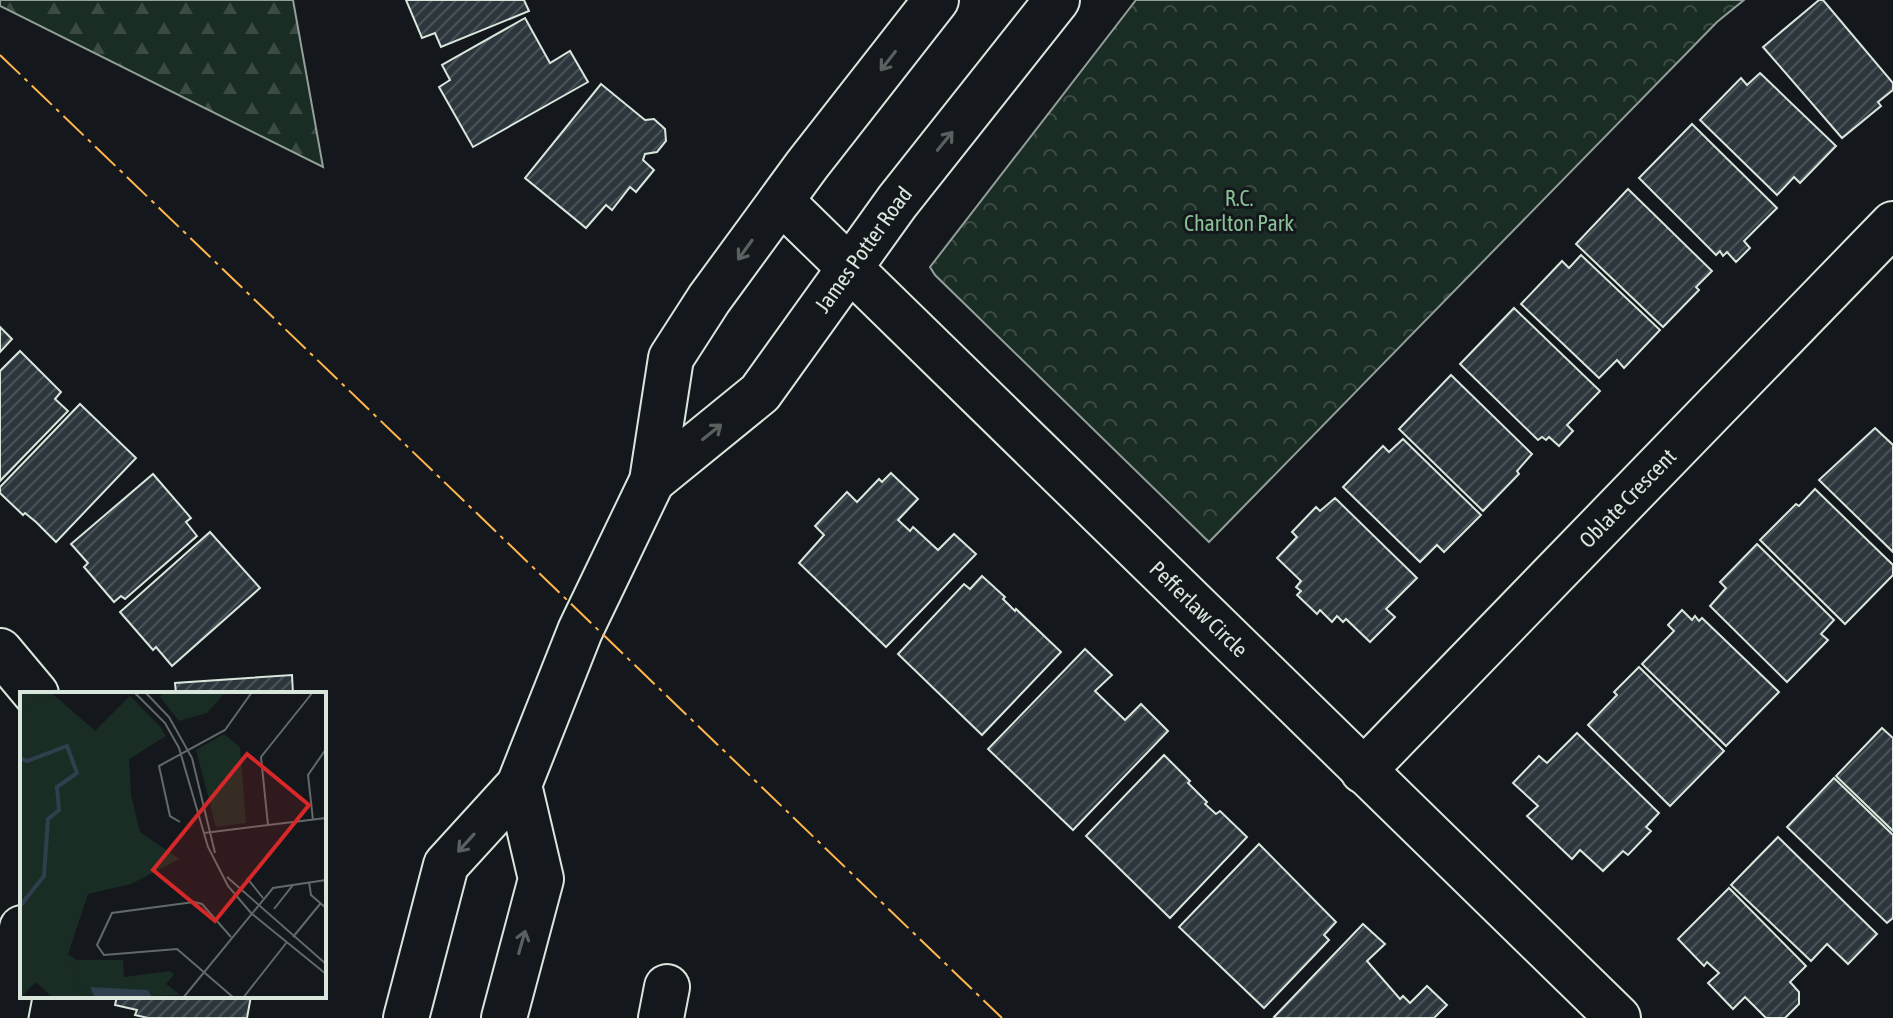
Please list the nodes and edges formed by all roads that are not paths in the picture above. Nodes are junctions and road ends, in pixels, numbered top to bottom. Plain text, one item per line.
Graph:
1 (936, 0) edge
2 (1057, 0) edge
3 (781, 201) junction
4 (1893, 224) edge
5 (849, 268) junction
6 (652, 481) junction
7 (0, 651) edge
8 (34, 692) edge
9 (1363, 771) junction
10 (519, 785) junction
11 (20, 939) edge
12 (5, 1018) edge
13 (406, 1018) edge
14 (504, 1018) edge
15 (1618, 1018) edge

1 -> 3 street, James Potter Road
5 -> 2 street, James Potter Road
3 - 5 street, Pefferlaw Circle
3 -> 6 street, James Potter Road
4 - 9 street, Oblate Crescent
6 -> 5 street, James Potter Road
5 - 9 street, Pefferlaw Circle
6 - 10 street, James Potter Road
7 - 8 street
9 - 15 street, Pefferlaw Circle
10 -> 13 street, James Potter Road
14 -> 10 street
11 - 12 street

